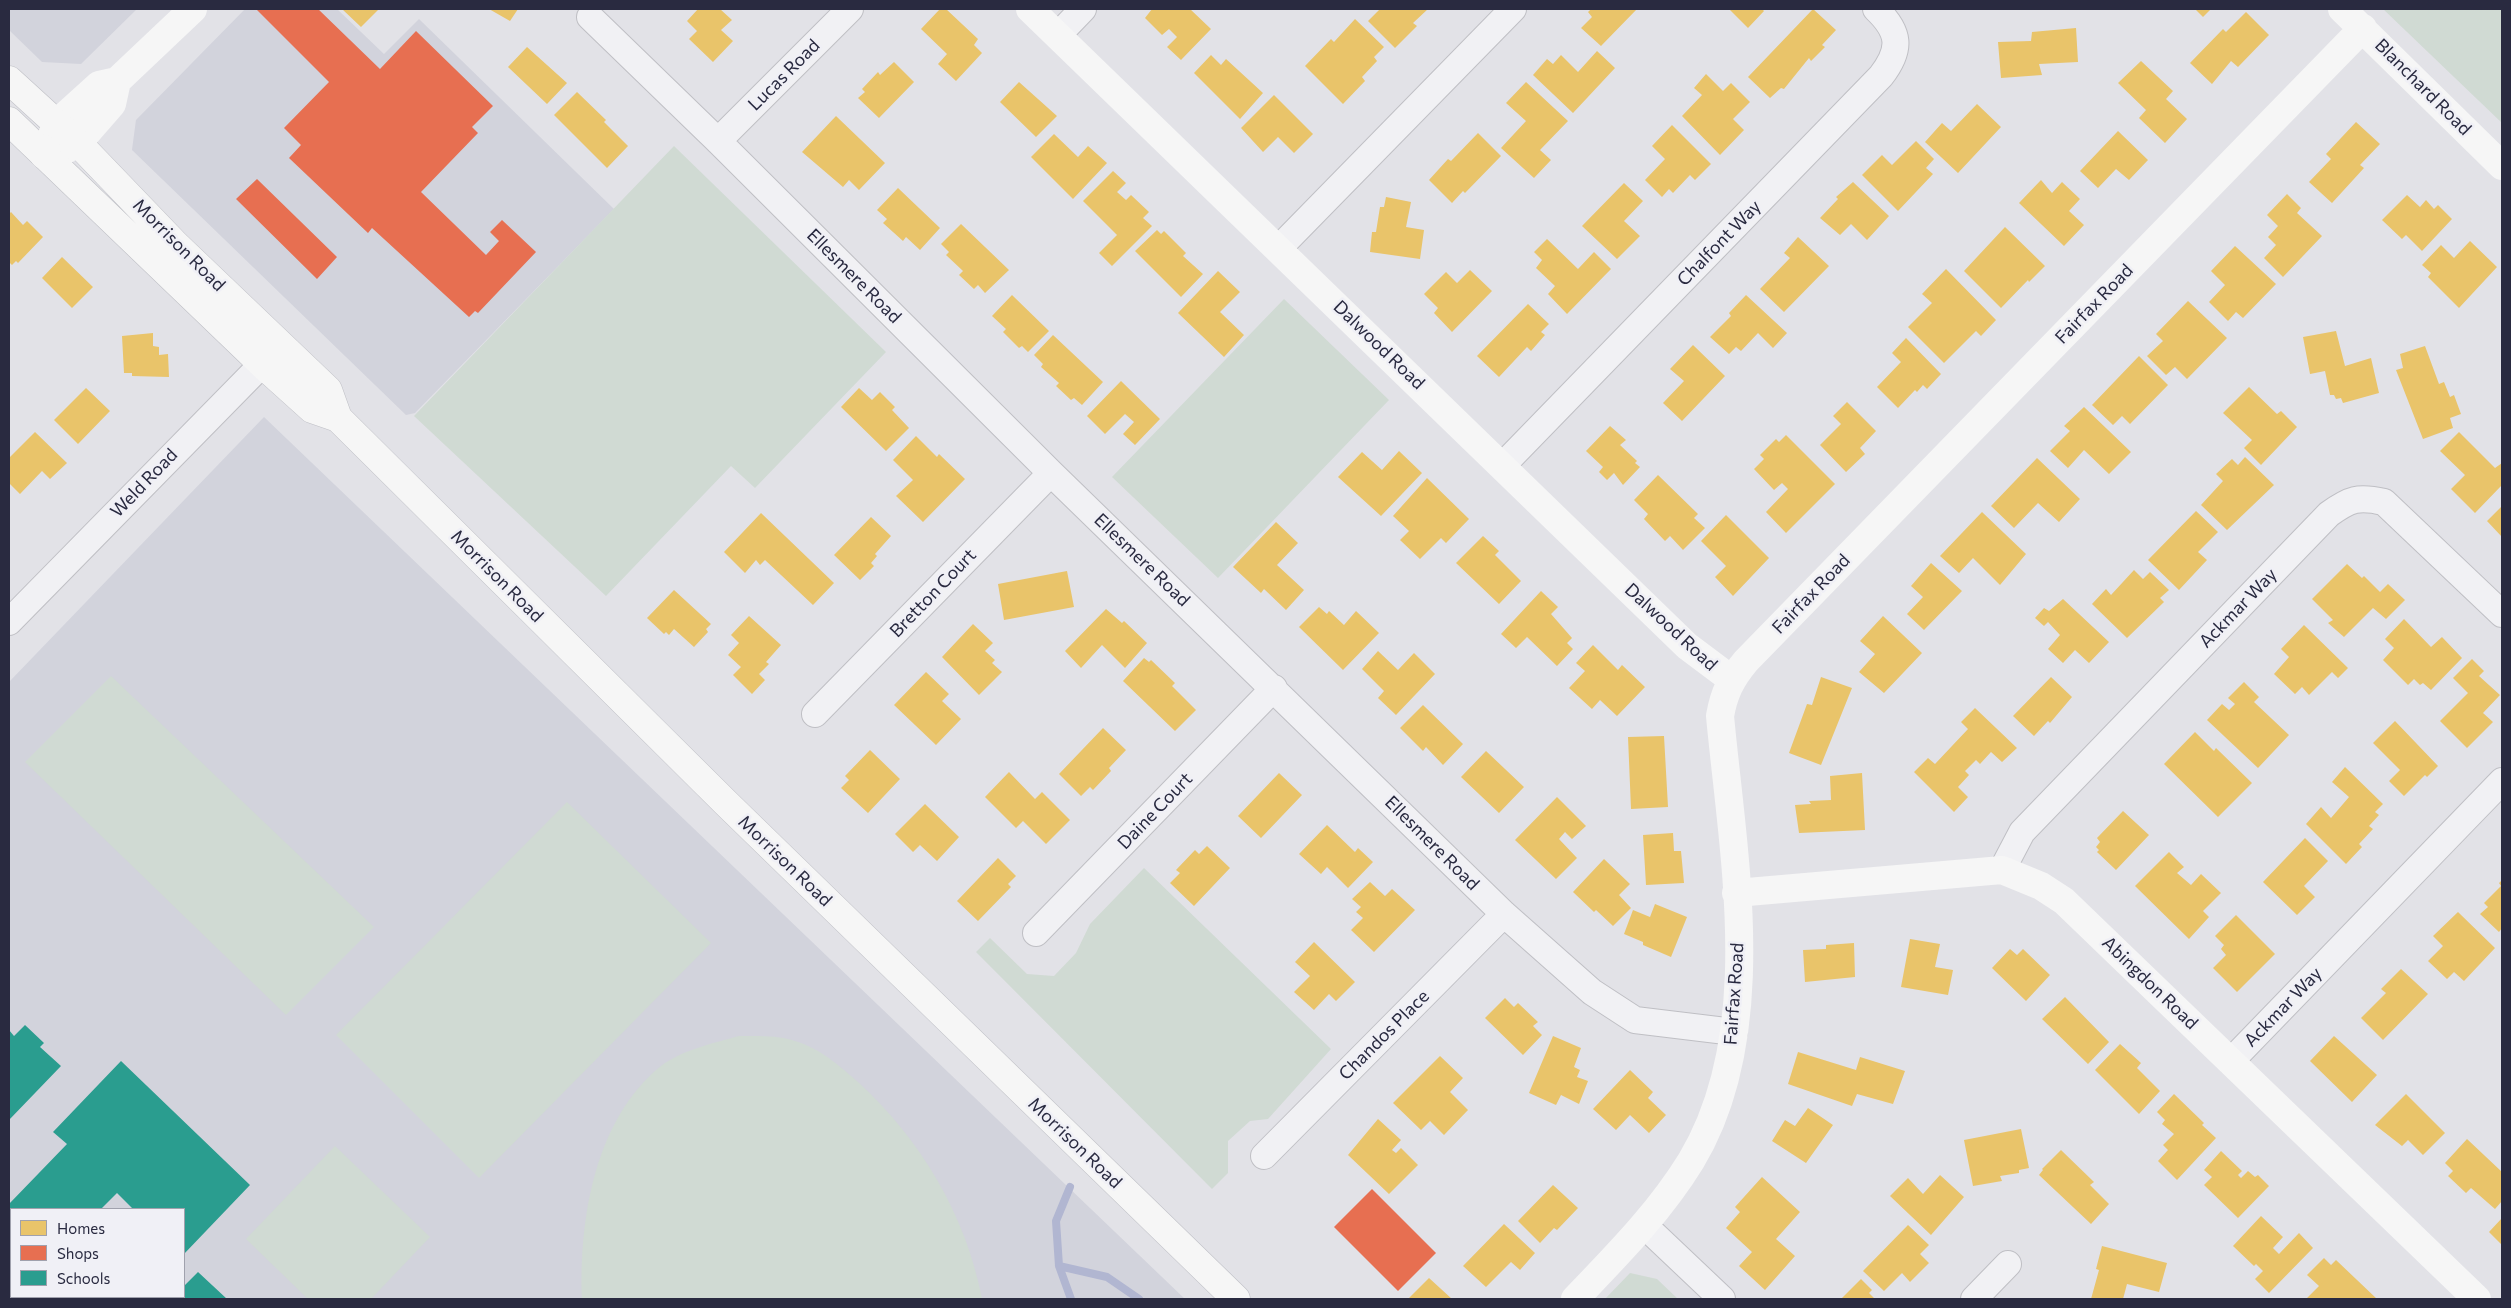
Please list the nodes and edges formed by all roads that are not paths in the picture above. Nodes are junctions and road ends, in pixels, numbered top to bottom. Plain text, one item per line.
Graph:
1 (193, 9) edge
2 (850, 9) edge
3 (1030, 9) edge
4 (1083, 9) edge
5 (1513, 9) edge
6 (1876, 9) edge
7 (2342, 9) edge
8 (590, 17) dead end
9 (2363, 28) junction
10 (1058, 35) junction
11 (9, 80) edge
12 (117, 81) junction
13 (9, 121) edge
14 (57, 123) junction
15 (718, 141) junction
16 (78, 143) junction
17 (46, 158) junction
18 (2502, 166) edge
19 (1279, 248) junction
20 (282, 345) junction
21 (262, 364) junction
22 (338, 418) junction
23 (1503, 465) junction
24 (1051, 472) junction
25 (2502, 614) edge
26 (9, 622) edge
27 (1731, 679) junction
28 (1274, 688) junction
29 (814, 714) dead end
30 (2502, 781) edge
31 (2002, 870) junction
32 (1736, 893) junction
33 (1504, 914) junction
34 (1036, 933) dead end
35 (1734, 1032) junction
36 (2231, 1061) junction
37 (1264, 1156) dead end
38 (1645, 1226) junction
39 (2008, 1264) dead end
40 (1236, 1299) edge
41 (1575, 1299) edge
42 (1722, 1299) edge
43 (1974, 1299) edge
44 (2477, 1299) edge

1 - 12 street
2 - 15 street, Lucas Road
3 - 10 street, Dalwood Road
4 - 10 street
5 - 19 street
6 - 23 street, Chalfont Way
7 - 9 street, Blanchard Road
8 - 15 street, Ellesmere Road
9 - 18 street, Blanchard Road
9 - 27 street, Fairfax Road
10 - 19 street, Dalwood Road
11 - 14 street, Morrison Road
12 - 14 street
12 - 16 street
13 - 17 street, Morrison Road
14 - 16 street, Morrison Road
14 - 17 street
15 - 24 street, Ellesmere Road
16 - 17 street
16 - 20 street, Morrison Road
17 - 21 street, Morrison Road
19 - 23 street, Dalwood Road
20 - 21 street, Weld Road
20 - 22 street, Morrison Road
21 - 22 street, Morrison Road
21 - 26 street, Weld Road
22 - 40 street, Morrison Road
23 - 27 street, Dalwood Road
24 - 28 street, Ellesmere Road
24 - 29 street, Bretton Court
25 - 31 street, Ackmar Way
27 - 32 street, Fairfax Road
28 - 33 street, Ellesmere Road
28 - 34 street, Daine Court
30 - 36 street, Ackmar Way
31 - 32 street, Abingdon Road
31 - 36 street, Abingdon Road
32 - 35 street, Fairfax Road
33 - 35 street, Ellesmere Road
33 - 37 street, Chandos Place
35 - 38 street, Fairfax Road
36 - 44 street, Abingdon Road
38 - 41 street, Fairfax Road
38 - 42 street
39 - 43 street

